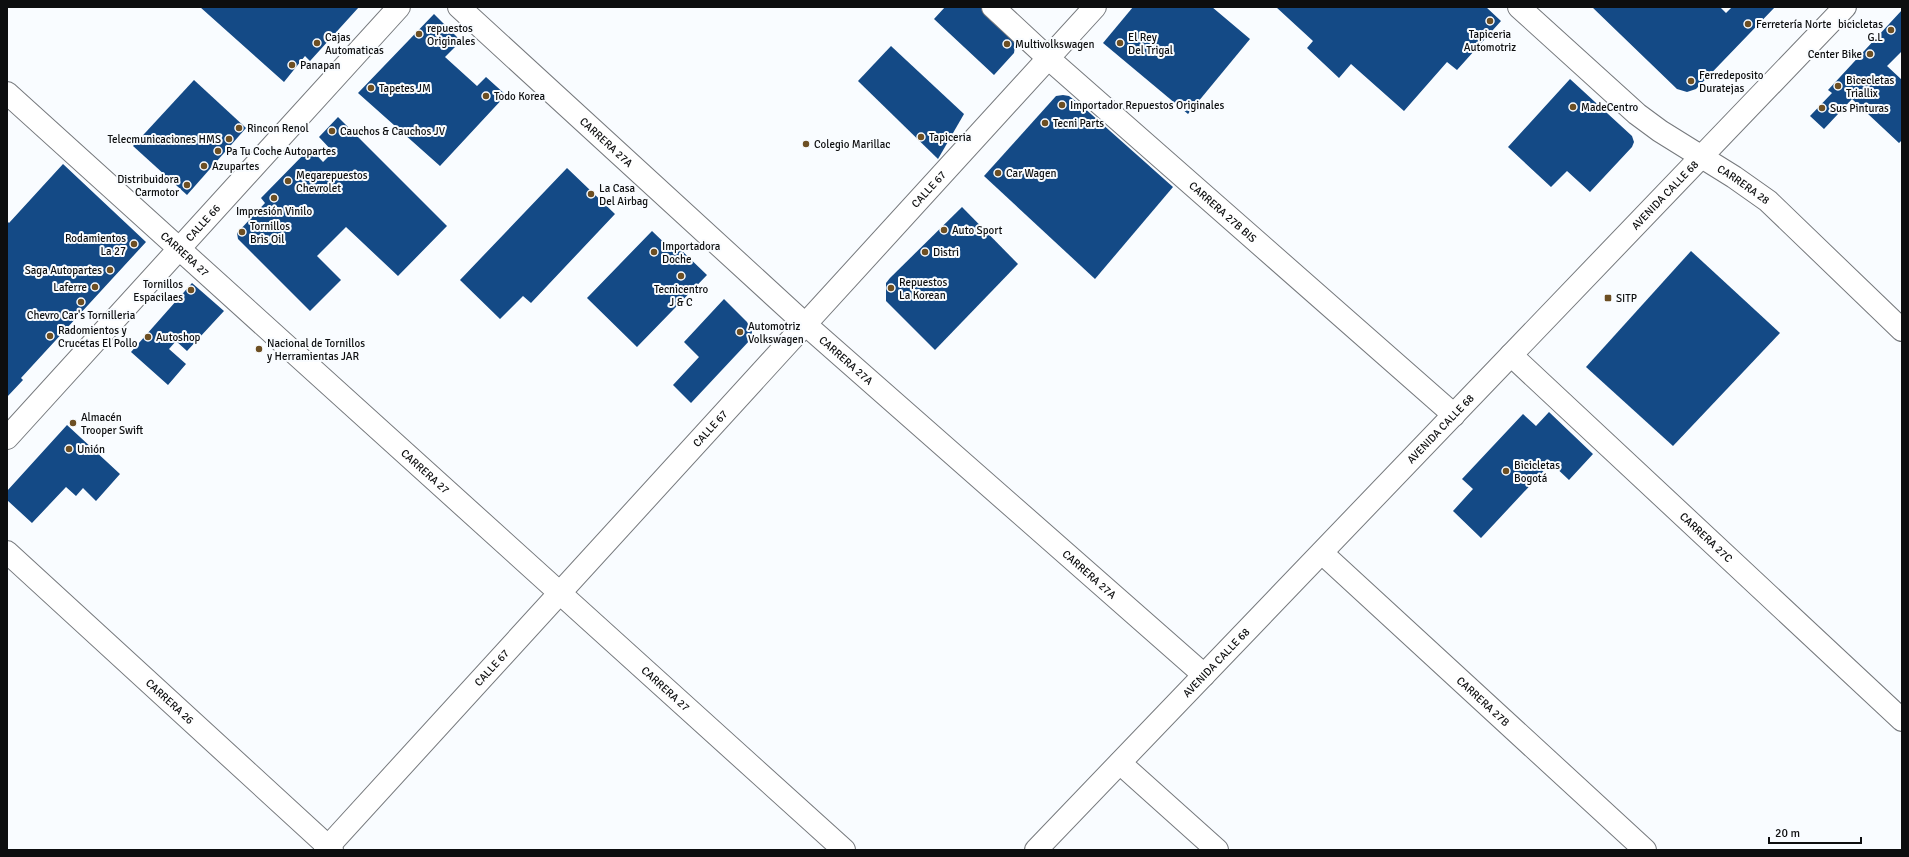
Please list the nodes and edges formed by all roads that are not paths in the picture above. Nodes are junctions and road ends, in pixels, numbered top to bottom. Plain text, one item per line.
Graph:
1 (399, 7) edge
2 (458, 7) edge
3 (992, 7) edge
4 (1095, 7) edge
5 (1519, 7) edge
6 (1845, 7) edge
7 (1048, 58) junction
8 (7, 93) edge
9 (1702, 156) junction
10 (178, 248) junction
11 (805, 324) junction
12 (1902, 330) edge
13 (1512, 355) junction
14 (1454, 415) junction
15 (7, 438) edge
16 (7, 552) edge
17 (1322, 553) junction
18 (559, 593) junction
19 (1204, 675) junction
20 (1902, 720) edge
21 (1120, 763) junction
22 (329, 849) edge
23 (844, 850) edge
24 (1036, 850) edge
25 (1217, 850) edge
26 (1645, 850) edge

1 - 10 street, CALLE 66
2 - 11 street, CARRERA 27A
3 - 7 street, CARRERA 27B BIS
4 - 7 street, CALLE 67
5 - 9 street, CARRERA 28
6 - 9 street, AVENIDA CALLE 68
7 - 11 street, CALLE 67
7 - 14 street, CARRERA 27B BIS
8 - 10 street, CARRERA 27
9 - 12 street, CARRERA 28
9 - 13 street, AVENIDA CALLE 68
10 - 15 street, CALLE 66
10 - 18 street, CARRERA 27
11 - 18 street, CALLE 67
11 - 19 street, CARRERA 27A
13 - 14 street, AVENIDA CALLE 68
13 - 20 street, CARRERA 27C
14 - 17 street, AVENIDA CALLE 68
16 - 22 street, CARRERA 26
17 - 19 street, AVENIDA CALLE 68
17 - 26 street, CARRERA 27B
18 - 22 street, CALLE 67
18 - 23 street, CARRERA 27
19 - 21 street, AVENIDA CALLE 68
21 - 24 street, AVENIDA CALLE 68
21 - 25 street

